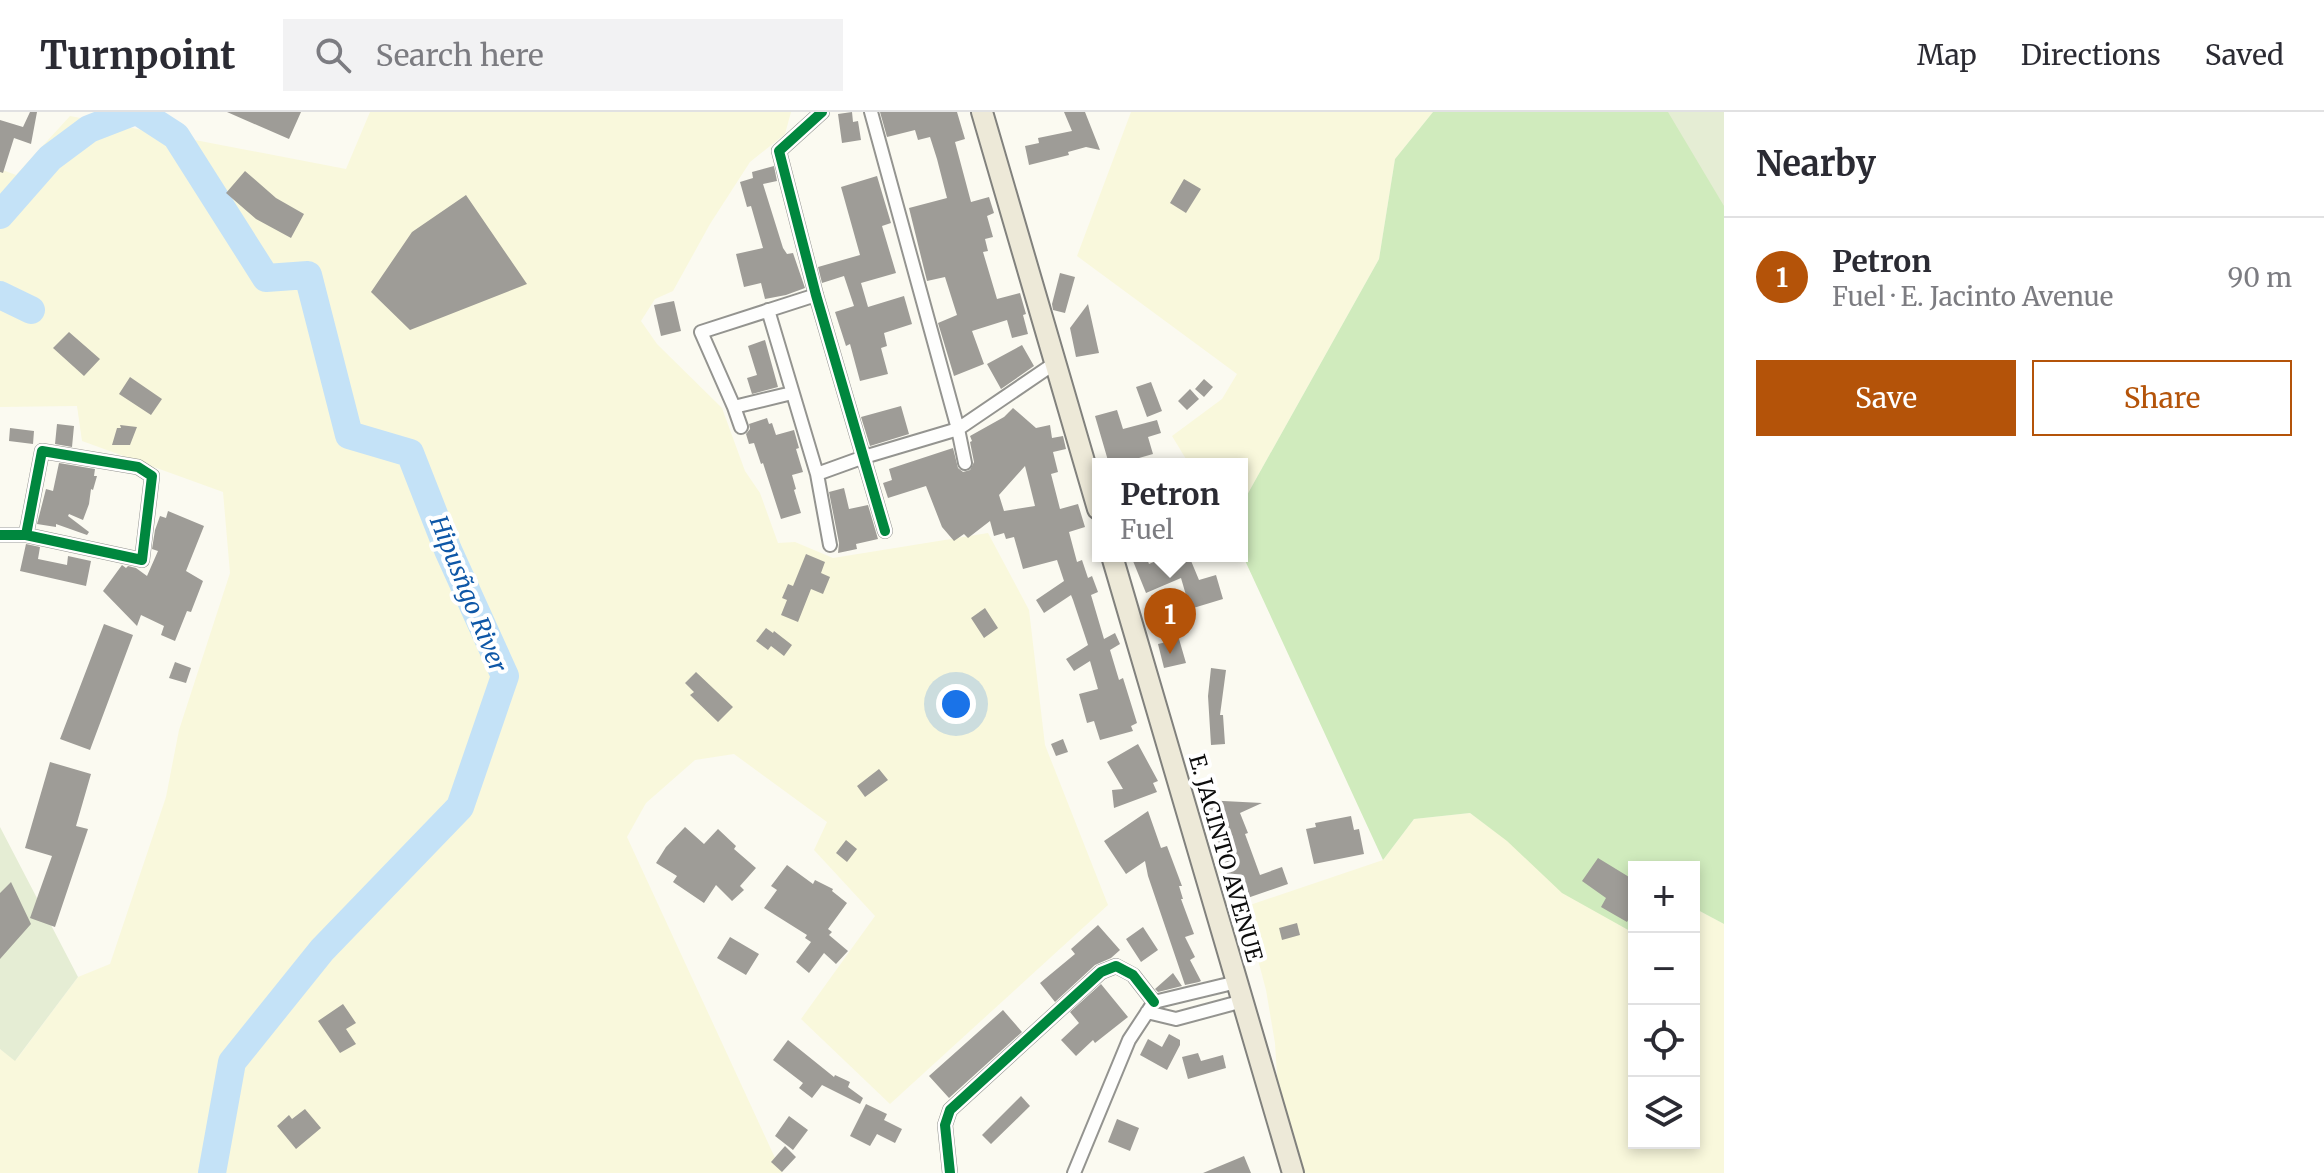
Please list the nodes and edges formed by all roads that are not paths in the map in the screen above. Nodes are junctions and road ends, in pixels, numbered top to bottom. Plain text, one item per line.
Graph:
1 (822, 112) edge
2 (871, 112) edge
3 (982, 112) edge
4 (816, 295) junction
5 (768, 310) junction
6 (1055, 363) junction
7 (792, 393) junction
8 (734, 407) junction
9 (741, 427) dead end
10 (958, 429) junction
11 (864, 457) junction
12 (965, 463) dead end
13 (817, 474) junction
14 (1092, 489) edge
15 (885, 531) dead end
16 (0, 535) edge
17 (26, 535) junction
18 (830, 545) dead end
19 (1114, 562) edge
20 (1240, 992) junction
21 (1150, 1007) junction
22 (950, 1173) edge
23 (1074, 1173) edge
24 (1293, 1173) edge

1 - 4 street
2 - 10 street
3 - 6 main road
4 - 5 street
4 - 11 street
5 - 7 street
5 - 8 street
6 - 10 street
6 - 14 main road
7 - 8 street
7 - 13 street
8 - 9 street
10 - 11 street
10 - 12 street
11 - 13 street
11 - 15 street
13 - 18 street
16 - 17 street
17 - 17 street
19 - 20 main road, E. JACINTO AVENUE
20 - 21 street
20 - 21 street
20 - 24 main road, E. JACINTO AVENUE
21 - 22 street
21 - 23 street

